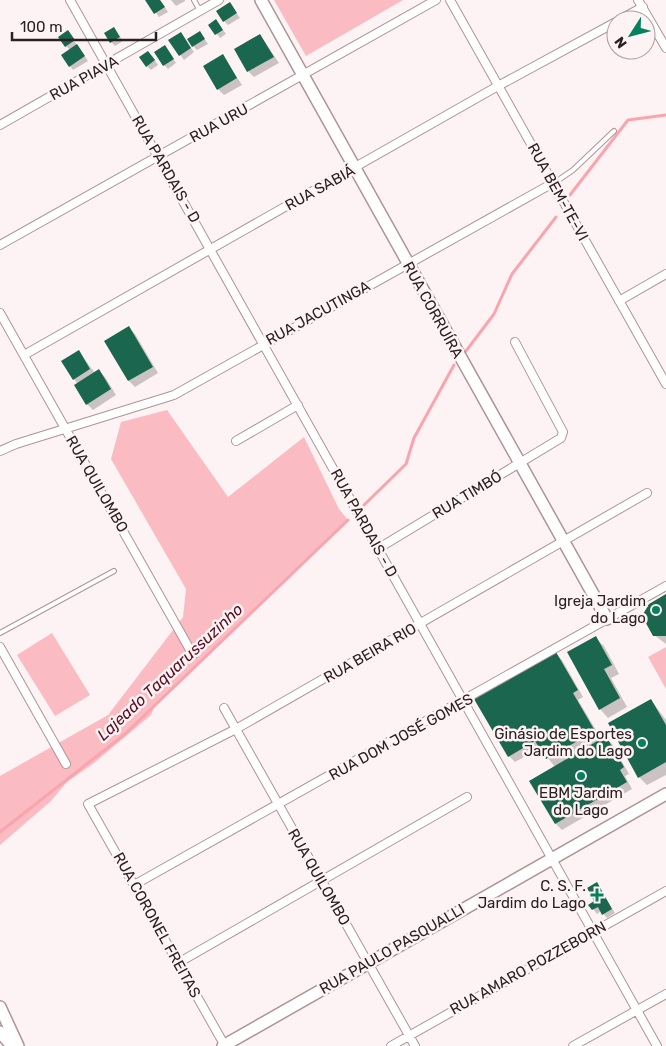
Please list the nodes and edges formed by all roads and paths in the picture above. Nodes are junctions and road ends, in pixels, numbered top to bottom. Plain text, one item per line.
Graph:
1 (70, 0) edge
2 (194, 0) edge
3 (219, 0) edge
4 (261, 0) edge
5 (436, 0) edge
6 (450, 0) edge
7 (640, 4) edge
8 (200, 11) junction
9 (606, 28) edge
10 (666, 48) edge
11 (107, 65) junction
12 (303, 76) junction
13 (498, 86) junction
14 (0, 125) edge
15 (614, 131) dead end
16 (158, 156) junction
17 (354, 169) junction
18 (553, 183) junction
19 (0, 245) edge
20 (211, 248) junction
21 (407, 263) junction
22 (666, 274) edge
23 (619, 301) junction
24 (0, 313) edge
25 (515, 342) dead end
26 (264, 344) junction
27 (24, 355) junction
28 (665, 381) edge
29 (298, 405) junction
30 (66, 428) junction
31 (236, 442) dead end
32 (0, 451) edge
33 (519, 464) junction
34 (647, 493) dead end
35 (563, 542) junction
36 (379, 548) junction
37 (114, 571) dead end
38 (666, 586) edge
39 (607, 618) junction
40 (421, 624) junction
41 (0, 633) edge
42 (0, 647) edge
43 (194, 655) dead end
44 (465, 701) junction
45 (224, 708) dead end
46 (236, 729) junction
47 (66, 764) dead end
48 (666, 794) edge
49 (467, 798) dead end
50 (88, 804) joint
51 (278, 806) junction
52 (552, 857) junction
53 (322, 880) junction
54 (134, 885) junction
55 (666, 891) edge
56 (594, 932) junction
57 (178, 962) junction
58 (367, 962) junction
59 (666, 994) edge
60 (0, 1006) edge
61 (637, 1010) junction
62 (0, 1032) edge
63 (409, 1036) junction
64 (12, 1046) edge
65 (18, 1046) edge
66 (224, 1046) edge
67 (391, 1046) edge
68 (415, 1046) edge
69 (573, 1046) edge
70 (658, 1046) edge

1 - 11 street, RUA PARDAIS - D
2 - 8 lane
3 - 8 street, RUA PIAVA
4 - 12 street, RUA CORRUÍRA
5 - 12 street, RUA URU
6 - 13 street, RUA BEM-TE-VI
7 - 10 street
8 - 11 street, RUA PIAVA
9 - 13 street, RUA SABIÁ
11 - 14 street, RUA PIAVA
11 - 16 street, RUA PARDAIS - D
12 - 16 street, RUA URU
12 - 17 street, RUA CORRUÍRA
13 - 17 street, RUA SABIÁ
13 - 18 street, RUA BEM-TE-VI
15 - 18 lane, RUA JACUTINGA
16 - 19 street, RUA URU
16 - 20 street, RUA PARDAIS - D
17 - 20 street, RUA SABIÁ
17 - 21 street, RUA CORRUÍRA
18 - 21 street, RUA JACUTINGA
18 - 23 street, RUA BEM-TE-VI
20 - 26 street, RUA PARDAIS - D
20 - 27 street, RUA SABIÁ
21 - 26 street, RUA JACUTINGA
21 - 33 street, RUA CORRUÍRA
22 - 23 street
23 - 28 street, RUA BEM-TE-VI
24 - 27 street, RUA QUILOMBO
25 - 33 street, RUA TIMBÓ
26 - 29 street, RUA PARDAIS - D
26 - 30 street, RUA JACUTINGA
27 - 30 street, RUA QUILOMBO
29 - 31 street
29 - 36 street, RUA PARDAIS - D
30 - 32 street, RUA JACUTINGA
30 - 43 street, RUA QUILOMBO
33 - 35 street, RUA CORRUÍRA
33 - 36 street, RUA TIMBÓ
34 - 35 street, RUA BEIRA RIO
35 - 39 street, RUA CORRUÍRA
35 - 40 street, RUA BEIRA RIO
36 - 40 street, RUA PARDAIS - D
37 - 41 lane
38 - 39 street, RUA DOM JOSÉ GOMES
39 - 44 street, RUA DOM JOSÉ GOMES
40 - 44 street, RUA PARDAIS - D
40 - 46 street, RUA BEIRA RIO
42 - 47 street
44 - 51 street, RUA DOM JOSÉ GOMES
44 - 52 street, RUA PARDAIS - D
45 - 46 street, RUA QUILOMBO
46 - 50 street, RUA BEIRA RIO
46 - 51 street, RUA QUILOMBO
48 - 52 street, RUA PAULO PASQUALLI
49 - 53 street
50 - 54 street, RUA CORONEL FREITAS
51 - 53 street, RUA QUILOMBO
51 - 54 street, RUA DOM JOSÉ GOMES
52 - 56 street, RUA PARDAIS - D
52 - 58 street, RUA PAULO PASQUALLI
53 - 57 street
53 - 58 street, RUA QUILOMBO
54 - 57 street, RUA CORONEL FREITAS
55 - 56 street, RUA AMARO POZZEBORN
56 - 61 street, RUA PARDAIS - D
56 - 63 street, RUA AMARO POZZEBORN
57 - 66 street, RUA CORONEL FREITAS
58 - 63 street, RUA QUILOMBO
58 - 66 street, RUA PAULO PASQUALLI
59 - 61 street
60 - 65 street
61 - 69 street
61 - 70 street, RUA PARDAIS - D
62 - 64 street
63 - 67 street, RUA AMARO POZZEBORN
63 - 68 street, RUA QUILOMBO

